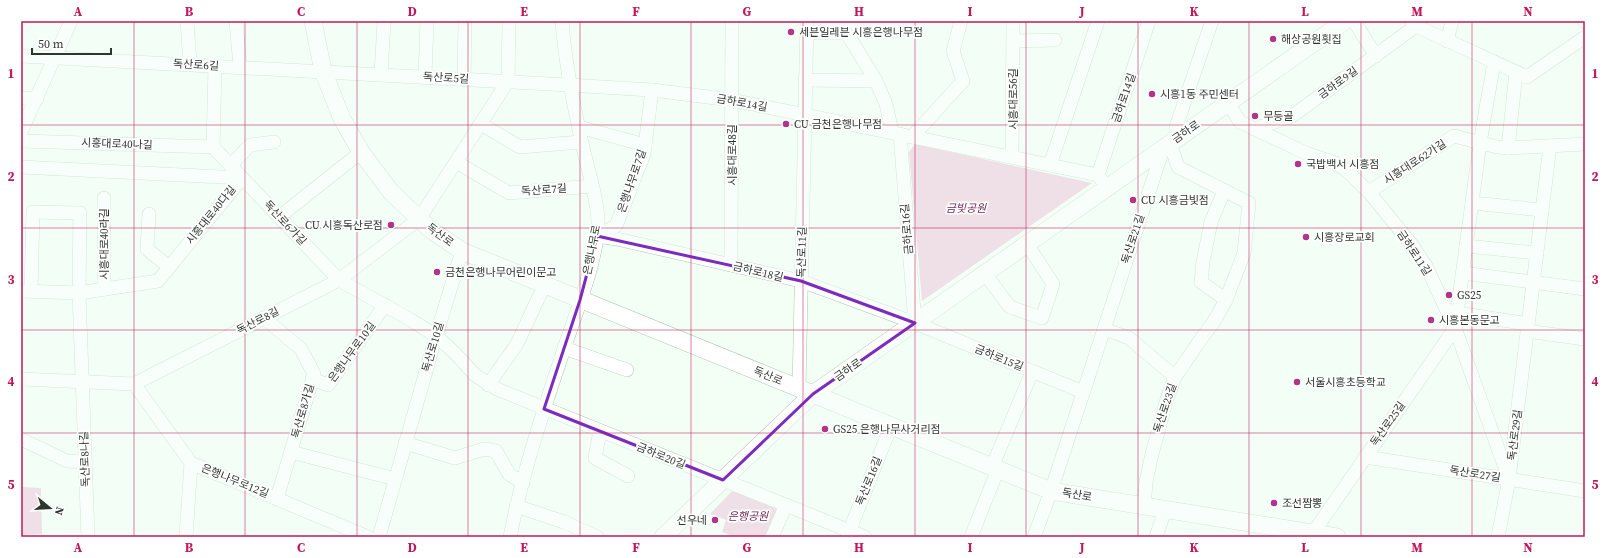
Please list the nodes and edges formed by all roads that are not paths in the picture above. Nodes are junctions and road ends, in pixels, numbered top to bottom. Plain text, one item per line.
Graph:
1 (71, 21) edge
2 (187, 21) edge
3 (236, 21) edge
4 (313, 21) edge
5 (384, 21) edge
6 (427, 21) edge
7 (465, 21) edge
8 (509, 21) edge
9 (562, 21) edge
10 (732, 21) edge
11 (961, 21) edge
12 (1013, 21) edge
13 (1098, 21) edge
14 (1149, 21) edge
15 (1212, 21) edge
16 (1345, 21) edge
17 (1354, 21) edge
18 (1452, 21) edge
19 (1414, 24) edge
20 (807, 27) edge
21 (1585, 37) edge
22 (1055, 40) dead end
23 (1013, 41) junction
24 (1447, 41) junction
25 (21, 56) edge
26 (1376, 56) junction
27 (54, 58) junction
28 (1494, 62) junction
29 (190, 64) junction
30 (215, 66) junction
31 (240, 67) junction
32 (323, 71) junction
33 (1516, 72) junction
34 (381, 74) junction
35 (425, 77) junction
36 (464, 79) junction
37 (806, 80) junction
38 (508, 81) junction
39 (876, 81) junction
40 (570, 85) junction
41 (652, 90) junction
42 (21, 98) edge
43 (36, 99) junction
44 (732, 100) junction
45 (1228, 103) junction
46 (805, 115) junction
47 (480, 124) junction
48 (579, 127) junction
49 (1176, 127) dead end
50 (1254, 129) junction
51 (21, 132) edge
52 (901, 134) junction
53 (21, 141) edge
54 (274, 142) dead end
55 (581, 142) junction
56 (1480, 143) junction
57 (1585, 144) edge
58 (645, 145) junction
59 (1167, 146) junction
60 (1550, 146) junction
61 (214, 147) junction
62 (1508, 148) junction
63 (361, 152) junction
64 (1012, 157) junction
65 (456, 162) junction
66 (230, 165) junction
67 (1050, 165) junction
68 (21, 166) edge
69 (242, 178) junction
70 (1102, 181) junction
71 (592, 186) junction
72 (1224, 191) junction
73 (1369, 192) junction
74 (104, 198) dead end
75 (1472, 203) junction
76 (1542, 210) junction
77 (149, 214) dead end
78 (279, 217) junction
79 (419, 219) junction
80 (597, 236) junction
81 (1027, 244) junction
82 (1466, 246) junction
83 (462, 252) junction
84 (1537, 253) junction
85 (731, 265) junction
86 (169, 267) junction
87 (1463, 273) junction
88 (985, 274) junction
89 (339, 280) junction
90 (801, 281) junction
91 (1533, 282) junction
92 (544, 286) junction
93 (104, 289) junction
94 (1585, 289) edge
95 (26, 291) edge
96 (79, 293) junction
97 (580, 300) junction
98 (1226, 300) junction
99 (385, 305) junction
100 (1457, 313) junction
101 (264, 318) junction
102 (915, 323) junction
103 (1455, 328) junction
104 (1528, 328) junction
105 (1104, 329) junction
106 (436, 336) junction
107 (1585, 339) edge
108 (564, 348) junction
109 (626, 370) dead end
110 (1032, 372) junction
111 (1175, 377) junction
112 (21, 379) edge
113 (312, 379) junction
114 (82, 382) junction
115 (134, 384) junction
116 (488, 385) junction
117 (806, 391) junction
118 (1083, 392) junction
119 (544, 409) junction
120 (892, 426) junction
121 (600, 431) junction
122 (21, 439) edge
123 (405, 443) junction
124 (291, 452) junction
125 (1365, 457) junction
126 (85, 462) junction
127 (191, 463) junction
128 (995, 468) junction
129 (628, 476) dead end
130 (394, 479) junction
131 (1509, 479) junction
132 (723, 480) junction
133 (523, 483) junction
134 (1051, 491) junction
135 (1585, 491) edge
136 (277, 498) junction
137 (786, 505) junction
138 (516, 506) junction
139 (1144, 507) junction
140 (1165, 510) junction
141 (1277, 532) edge
142 (1313, 533) junction
143 (848, 534) edge
144 (88, 537) edge
145 (182, 537) edge
146 (186, 537) edge
147 (368, 537) edge
148 (379, 537) edge
149 (510, 537) edge
150 (597, 537) edge
151 (663, 537) edge
152 (772, 537) edge
153 (865, 537) edge
154 (972, 537) edge
155 (1034, 537) edge
156 (1156, 537) edge
157 (1337, 537) edge
158 (1498, 537) edge

1 - 27 street
2 - 29 street
3 - 31 street
4 - 32 main road, 독산로
5 - 34 street
6 - 35 street
7 - 36 street
8 - 38 street
9 - 40 street, 은행나무로
10 - 44 street, 시흥대로48길
11 - 52 street
12 - 23 street, 시흥대로56길
13 - 67 street
14 - 70 street, 금하로14길
15 - 49 street
16 - 45 main road, 금하로
17 - 26 street
18 - 24 street
19 - 24 street, 금하로9길
19 - 26 street, 금하로9길
20 - 37 street, 독산로11길
20 - 39 street, 금하로16길
21 - 33 street, 금하로9길
22 - 23 street
23 - 64 street, 시흥대로56길
24 - 28 street, 금하로9길
25 - 27 street, 독산로6길
26 - 50 street, 금하로9길
27 - 29 street, 독산로6길
27 - 43 street
28 - 33 street, 금하로9길
28 - 56 street
29 - 30 street, 독산로6길
30 - 31 street, 독산로6길
30 - 61 street
31 - 32 street, 독산로6길
32 - 34 street, 독산로5길
32 - 63 main road, 독산로
33 - 62 street
34 - 35 street, 독산로5길
35 - 36 street, 독산로5길
36 - 38 street, 독산로5길
37 - 39 street
37 - 46 street, 독산로11길
38 - 40 street, 독산로5길
38 - 47 street
39 - 52 street, 금하로16길
40 - 41 street, 금하로14길
40 - 48 street, 은행나무로
41 - 44 street, 금하로14길
41 - 58 street, 은행나무로7길
42 - 43 street
43 - 51 street
44 - 46 street, 금하로14길
44 - 85 street, 시흥대로48길
45 - 50 street, 금하로11길
45 - 59 main road, 금하로
46 - 52 street, 금하로14길
46 - 90 street, 독산로11길
47 - 55 street
47 - 65 street
48 - 55 street, 은행나무로
48 - 58 street
50 - 73 street, 금하로11길
52 - 64 street, 금하로14길
52 - 102 street, 금하로16길
53 - 61 street, 시흥대로40나길
54 - 66 street
55 - 71 street, 은행나무로
56 - 62 street, 시흥대로62가길
56 - 73 street, 시흥대로62가길
56 - 75 street, 독산로25길
57 - 60 street, 시흥대로62가길
58 - 80 street, 은행나무로7길
59 - 70 main road, 금하로
59 - 72 street, 독산로23길
59 - 105 street, 독산로21길
60 - 62 street, 시흥대로62가길
60 - 76 street, 독산로29길
61 - 66 street, 독산로6가길
63 - 78 street
63 - 79 main road, 독산로
64 - 67 street, 금하로14길
65 - 71 street, 독산로7길
65 - 79 street
66 - 69 street, 독산로6가길
67 - 70 street, 금하로14길
68 - 69 street, 시흥대로40다길
69 - 78 street, 독산로6가길
69 - 86 street, 시흥대로40다길
70 - 81 main road, 금하로
71 - 80 street, 은행나무로
72 - 98 street
72 - 98 street, 독산로23길
73 - 103 street, 금하로11길
74 - 93 street, 시흥대로40라길
75 - 76 street
75 - 82 street, 독산로25길
76 - 84 street, 독산로29길
77 - 86 street
78 - 89 street, 독산로6가길
79 - 83 main road, 독산로
79 - 89 street, 독산로8길
80 - 85 street, 금하로18길
80 - 97 street, 은행나무로
81 - 88 main road, 금하로
81 - 88 street
82 - 84 street
82 - 87 street, 독산로25길
83 - 92 main road, 독산로
83 - 106 street, 독산로10길
84 - 91 street, 독산로29길
85 - 90 street, 금하로18길
86 - 93 street, 시흥대로40다길
87 - 91 street
87 - 100 street, 독산로25길
88 - 102 main road, 금하로
89 - 99 street
89 - 101 street, 독산로8길
90 - 102 street, 금하로18길
90 - 117 street, 독산로11길
91 - 94 street
91 - 104 street, 독산로29길
92 - 97 main road, 독산로
92 - 116 street
93 - 96 street, 시흥대로40다길
95 - 96 street, 시흥대로40다길
95 - 96 street
96 - 114 street
97 - 108 street, 은행나무로
97 - 117 main road, 독산로
98 - 111 street, 독산로23길
99 - 106 street
99 - 113 street, 은행나무로10길
100 - 103 street, 독산로25길
100 - 104 street
101 - 113 street, 독산로8가길
101 - 115 street, 독산로8길
102 - 110 street, 금하로15길
102 - 117 main road, 금하로
103 - 125 street, 독산로25길
103 - 131 street, 금하로11길
104 - 107 street
104 - 131 street, 독산로29길
105 - 111 street
105 - 118 street, 독산로21길
106 - 116 street
106 - 123 street, 독산로10길
108 - 109 street
108 - 119 street, 은행나무로
110 - 118 street, 금하로15길
110 - 128 street
111 - 139 street, 독산로23길
112 - 114 street, 독산로8길
113 - 124 street, 독산로8가길
114 - 115 street, 독산로8길
114 - 126 street, 독산로8나길
115 - 127 street, 은행나무로12길
116 - 119 street
117 - 120 main road, 독산로
117 - 132 main road, 금하로
118 - 134 street, 독산로21길
119 - 121 street, 금하로20길
119 - 133 street, 은행나무로
120 - 128 main road, 독산로
120 - 143 street, 독산로16길
121 - 129 street
121 - 132 street, 금하로20길
122 - 126 street
123 - 130 street, 독산로10길
123 - 133 street
124 - 130 street, 독산로8가길
124 - 136 street, 독산로8가길
125 - 131 street, 독산로27길
125 - 142 street, 독산로25길
126 - 144 street, 독산로8나길
127 - 136 street, 은행나무로12길
127 - 146 street
128 - 134 main road, 독산로
128 - 154 street
130 - 148 street, 독산로10길
131 - 135 street, 독산로27길
131 - 158 street, 독산로29길
132 - 137 street
132 - 151 main road, 금하로
133 - 138 street, 은행나무로
134 - 139 main road, 독산로
134 - 155 street, 독산로21길
136 - 147 street, 은행나무로12길
137 - 143 street
137 - 152 street
138 - 149 street, 은행나무로
138 - 150 street
139 - 140 main road, 독산로
140 - 141 main road, 독산로
140 - 156 street
141 - 142 main road, 독산로
142 - 157 main road, 독산로
143 - 153 street
145 - 146 street

